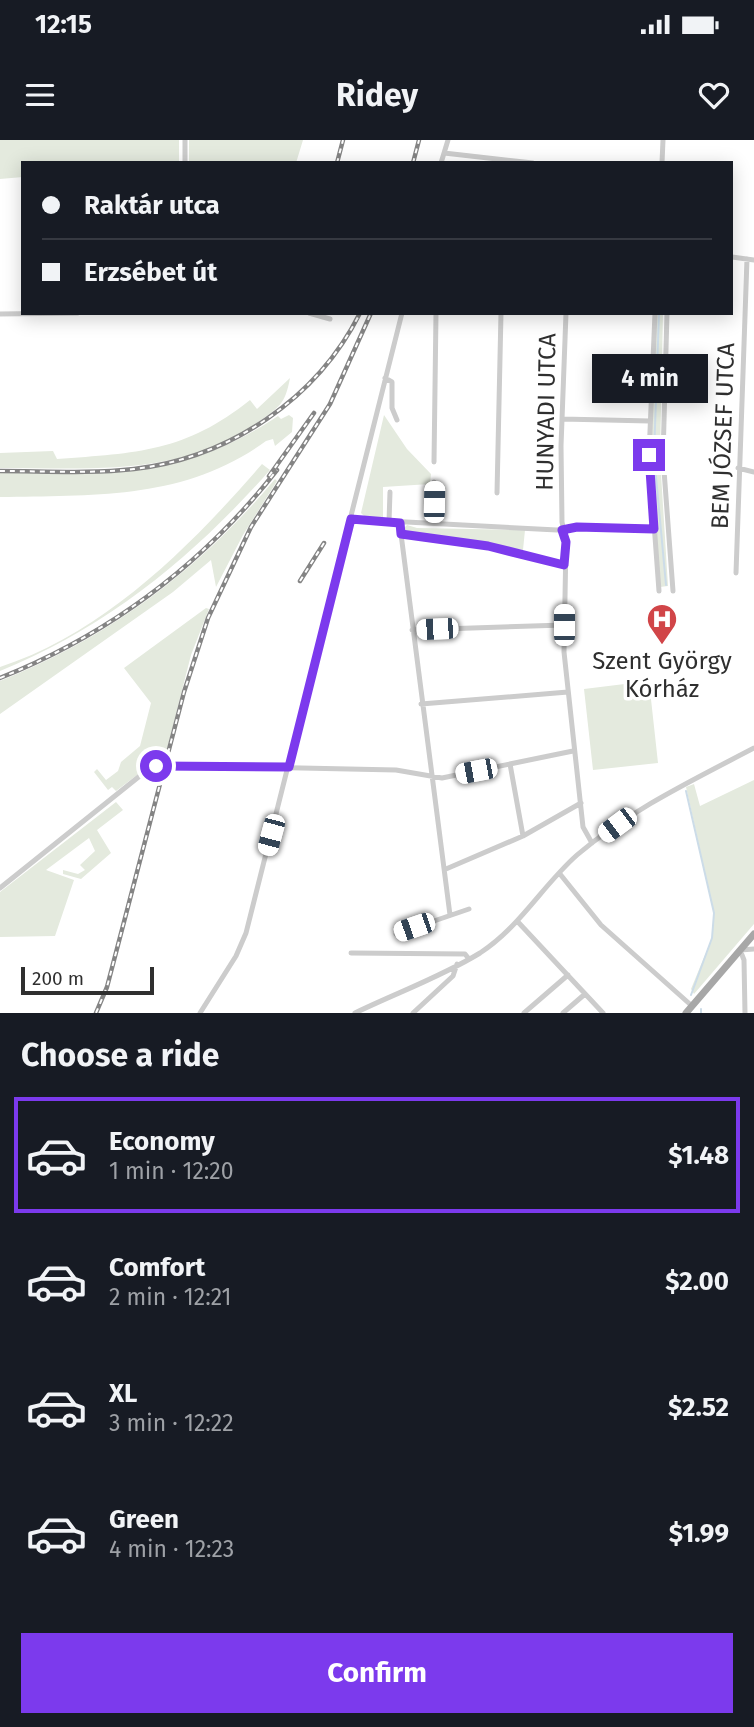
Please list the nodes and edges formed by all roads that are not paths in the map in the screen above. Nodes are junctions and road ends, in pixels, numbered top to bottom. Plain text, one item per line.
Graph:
1 (186, 140) edge
2 (447, 140) edge
3 (663, 140) edge
4 (444, 153) junction
5 (186, 161) edge
6 (442, 161) edge
7 (515, 161) edge
8 (662, 161) edge
9 (733, 257) edge
10 (747, 259) junction
11 (754, 260) edge
12 (0, 314) edge
13 (21, 314) edge
14 (316, 315) edge
15 (401, 315) edge
16 (436, 315) edge
17 (501, 315) edge
18 (566, 315) edge
19 (656, 315) edge
20 (667, 315) edge
21 (330, 319) dead end
22 (385, 378) junction
23 (562, 419) junction
24 (397, 420) dead end
25 (650, 421) junction
26 (434, 462) dead end
27 (738, 468) junction
28 (754, 472) edge
29 (434, 482) dead end
30 (390, 492) dead end
31 (497, 493) dead end
32 (351, 519) junction
33 (389, 522) junction
34 (400, 523) junction
35 (433, 523) junction
36 (654, 529) junction
37 (562, 530) junction
38 (401, 534) junction
39 (564, 565) junction
40 (736, 573) dead end
41 (673, 591) dead end
42 (659, 592) dead end
43 (564, 625) junction
44 (412, 630) junction
45 (568, 692) junction
46 (421, 705) junction
47 (754, 748) edge
48 (573, 751) junction
49 (510, 764) junction
50 (289, 767) junction
51 (433, 778) junction
52 (581, 803) junction
53 (523, 836) junction
54 (592, 844) junction
55 (446, 869) junction
56 (560, 874) junction
57 (0, 888) edge
58 (468, 909) dead end
59 (450, 915) junction
60 (518, 922) junction
61 (396, 934) dead end
62 (754, 934) edge
63 (754, 949) edge
64 (740, 950) junction
65 (351, 953) dead end
66 (469, 959) junction
67 (457, 964) junction
68 (568, 975) junction
69 (585, 994) junction
70 (692, 1006) junction
71 (200, 1013) edge
72 (355, 1013) edge
73 (413, 1013) edge
74 (524, 1013) edge
75 (564, 1013) edge
76 (603, 1013) edge
77 (686, 1013) edge
78 (745, 1013) edge

1 - 5 street
2 - 4 street
3 - 8 street
4 - 6 street
4 - 7 street
9 - 10 street
10 - 11 street
10 - 27 street, BEM JÓZSEF UTCA
12 - 13 street
14 - 21 street
15 - 22 street
16 - 26 street
17 - 31 street
18 - 23 street, HUNYADI UTCA
19 - 25 street
20 - 41 street
22 - 24 street
22 - 32 street
23 - 25 street
23 - 37 street, HUNYADI UTCA
25 - 36 street
27 - 28 street
27 - 40 street, BEM JÓZSEF UTCA
29 - 35 street
30 - 33 street
32 - 33 street
32 - 50 street
33 - 34 street
34 - 35 street
34 - 38 street
35 - 37 street
36 - 37 street
36 - 42 street
37 - 39 street, HUNYADI UTCA
38 - 39 street
38 - 44 street
39 - 43 street, HUNYADI UTCA
43 - 44 street
43 - 45 street, HUNYADI UTCA
44 - 46 street
45 - 46 street
45 - 48 street, HUNYADI UTCA
46 - 51 street
47 - 54 street
48 - 49 street
48 - 52 street, HUNYADI UTCA
49 - 51 street
49 - 53 street
50 - 51 street
50 - 57 street
50 - 71 street
51 - 55 street
52 - 53 street
52 - 54 street, HUNYADI UTCA
53 - 55 street
54 - 56 street
55 - 59 street
56 - 60 street
56 - 70 street
58 - 59 street
59 - 61 street
60 - 66 street
60 - 68 street
62 - 64 main road
63 - 64 street
64 - 70 main road
64 - 78 street
65 - 66 street
66 - 67 street
67 - 72 street
67 - 73 street
68 - 69 street
68 - 74 street
69 - 75 street
69 - 76 street
70 - 77 main road

